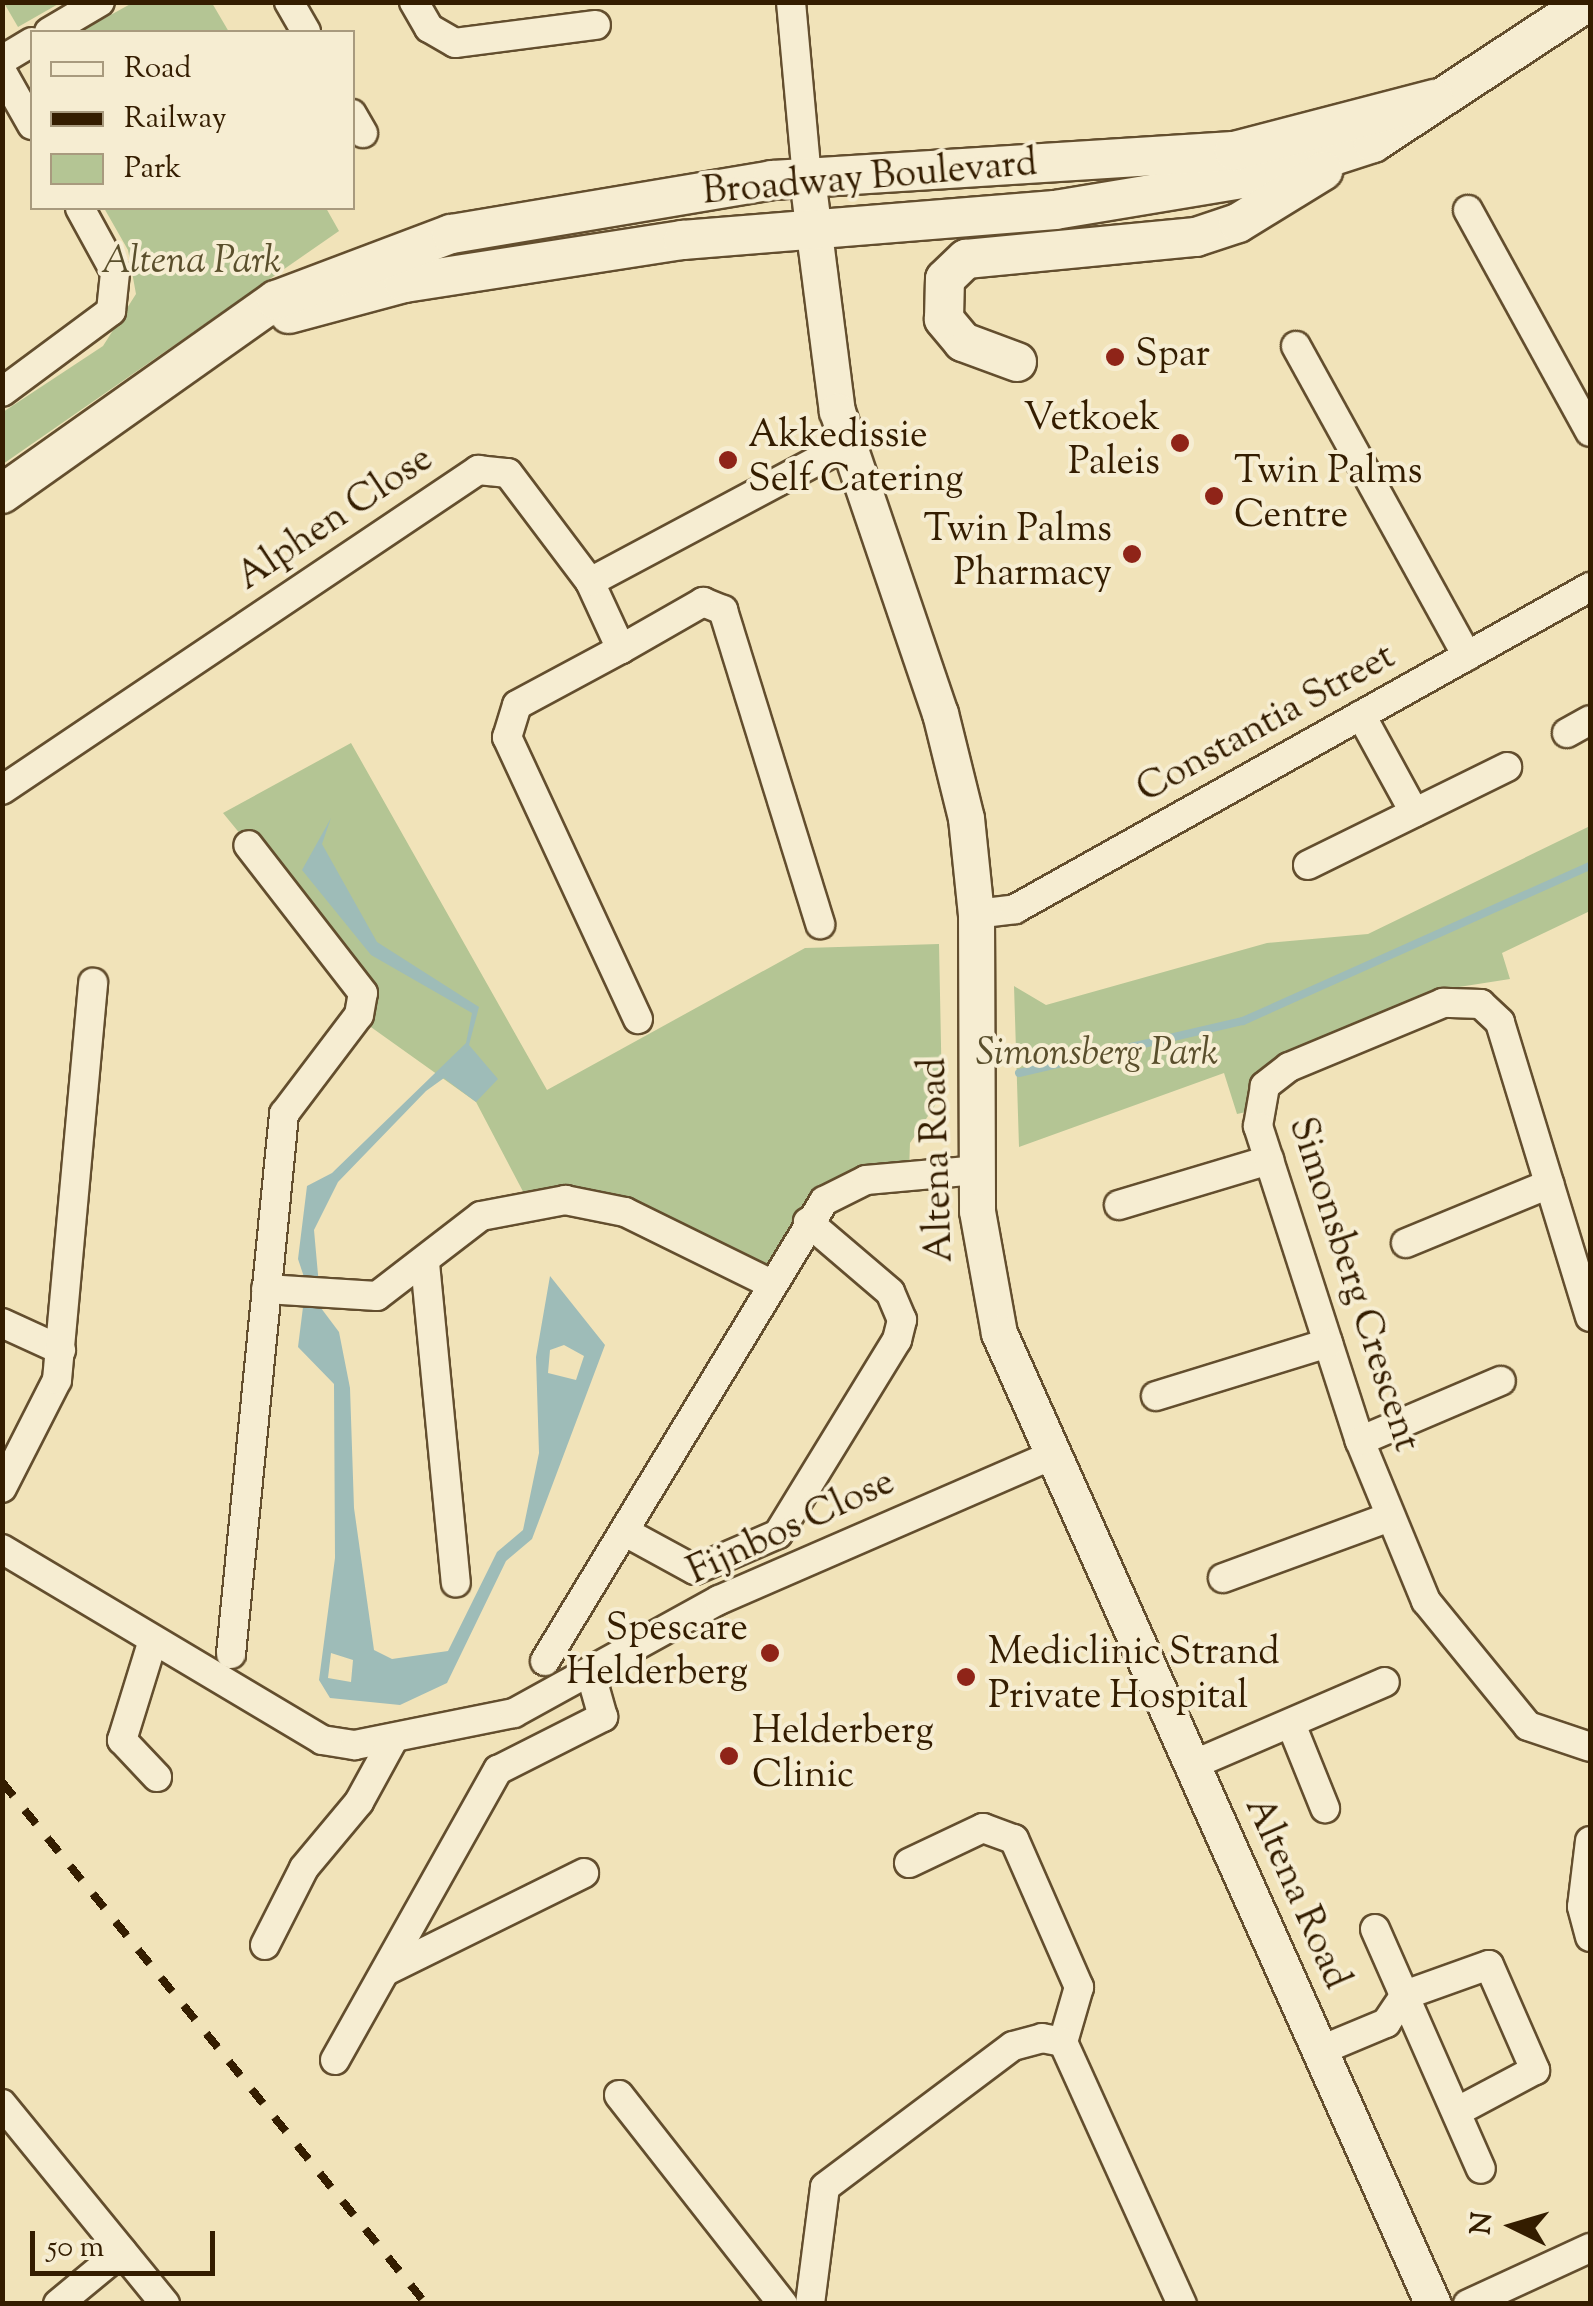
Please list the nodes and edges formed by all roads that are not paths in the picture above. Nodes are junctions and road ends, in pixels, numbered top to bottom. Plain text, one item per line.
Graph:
1 (100, 2) edge
2 (290, 2) edge
3 (414, 2) edge
4 (791, 2) edge
5 (1588, 2) edge
6 (596, 24) dead end
7 (52, 30) edge
8 (305, 30) edge
9 (30, 43) edge
10 (2, 60) edge
11 (2, 72) edge
12 (1434, 99) junction
13 (30, 121) edge
14 (1350, 153) junction
15 (807, 178) junction
16 (81, 210) edge
17 (1468, 210) dead end
18 (810, 226) junction
19 (262, 316) junction
20 (1296, 346) dead end
21 (1017, 362) dead end
22 (2, 392) edge
23 (1590, 432) edge
24 (850, 442) junction
25 (2, 494) edge
26 (590, 582) junction
27 (1590, 587) edge
28 (621, 649) junction
29 (1467, 656) junction
30 (1361, 715) junction
31 (1506, 767) dead end
32 (2, 790) edge
33 (1414, 812) junction
34 (248, 845) dead end
35 (1308, 866) dead end
36 (976, 914) junction
37 (820, 924) dead end
38 (93, 983) dead end
39 (638, 1019) dead end
40 (1269, 1160) junction
41 (977, 1170) junction
42 (1549, 1184) junction
43 (1119, 1206) dead end
44 (808, 1222) junction
45 (1406, 1244) dead end
46 (425, 1263) junction
47 (768, 1282) junction
48 (266, 1289) junction
49 (1590, 1316) edge
50 (2, 1323) edge
51 (1328, 1343) junction
52 (61, 1350) junction
53 (1500, 1381) dead end
54 (1156, 1396) dead end
55 (1360, 1441) junction
56 (1050, 1456) junction
57 (2, 1488) edge
58 (1390, 1517) junction
59 (628, 1532) junction
60 (2, 1548) edge
61 (1223, 1578) dead end
62 (456, 1583) dead end
63 (153, 1640) junction
64 (232, 1654) dead end
65 (545, 1661) dead end
66 (591, 1675) junction
67 (1384, 1682) dead end
68 (1291, 1724) junction
69 (398, 1737) junction
70 (1590, 1747) edge
71 (1190, 1766) junction
72 (157, 1777) dead end
73 (1324, 1808) dead end
74 (1590, 1841) edge
75 (909, 1863) dead end
76 (584, 1873) dead end
77 (1375, 1929) dead end
78 (1590, 1937) edge
79 (265, 1945) dead end
80 (386, 1971) junction
81 (1404, 1995) junction
82 (1063, 2042) junction
83 (1319, 2051) junction
84 (335, 2060) dead end
85 (618, 2095) dead end
86 (2, 2104) edge
87 (1456, 2112) junction
88 (1482, 2170) dead end
89 (1590, 2248) edge
90 (122, 2250) junction
91 (58, 2304) edge
92 (165, 2304) edge
93 (783, 2304) edge
94 (810, 2304) edge
95 (1182, 2304) edge
96 (1433, 2304) edge
97 (1468, 2304) edge

1 - 7 street
2 - 8 street
3 - 6 street
4 - 15 street, Altena Road
5 - 12 main road, Broadway Boulevard
9 - 10 street
11 - 13 street
12 - 14 main road, Broadway Boulevard
12 - 15 main road, Broadway Boulevard
14 - 18 main road, Broadway Boulevard
14 - 21 main road
15 - 18 street, Altena Road
15 - 19 main road, Broadway Boulevard
16 - 22 street
17 - 23 street
18 - 19 main road, Broadway Boulevard
18 - 24 street, Altena Road
19 - 25 main road, Broadway Boulevard
20 - 29 street
24 - 26 street
24 - 36 street, Altena Road
26 - 28 street, Alphen Close
26 - 32 street, Alphen Close
27 - 29 street, Constantia Street
28 - 37 street
28 - 39 street
29 - 30 street, Constantia Street
30 - 33 street
30 - 36 street, Constantia Street
31 - 33 street
33 - 35 street
34 - 48 street
36 - 41 street, Altena Road
38 - 52 street
40 - 42 street, Simonsberg Crescent
40 - 43 street
40 - 51 street, Simonsberg Crescent
41 - 44 street
41 - 56 street, Altena Road
42 - 45 street
42 - 49 street, Simonsberg Crescent
44 - 47 street
44 - 59 street
46 - 47 street
46 - 48 street
46 - 62 street
47 - 59 street
48 - 64 street
50 - 52 street
51 - 54 street
51 - 55 street, Simonsberg Crescent
52 - 57 street
53 - 55 street
55 - 58 street, Simonsberg Crescent
56 - 66 street, Fijnbos Close
56 - 71 street, Altena Road
58 - 61 street
58 - 70 street, Simonsberg Crescent
59 - 65 street
60 - 63 street, Fijnbos Close
63 - 69 street, Fijnbos Close
63 - 72 street
66 - 69 street, Fijnbos Close
66 - 80 street
67 - 68 street
68 - 71 street
68 - 73 street
69 - 79 street
71 - 83 street, Altena Road
74 - 78 street
75 - 82 street
76 - 80 street
77 - 81 street
80 - 84 street
81 - 83 street
81 - 87 street
81 - 87 street
82 - 94 street
82 - 95 street
83 - 96 street, Altena Road
85 - 93 street
86 - 90 street
87 - 88 street
89 - 97 street
90 - 91 street
90 - 92 street

